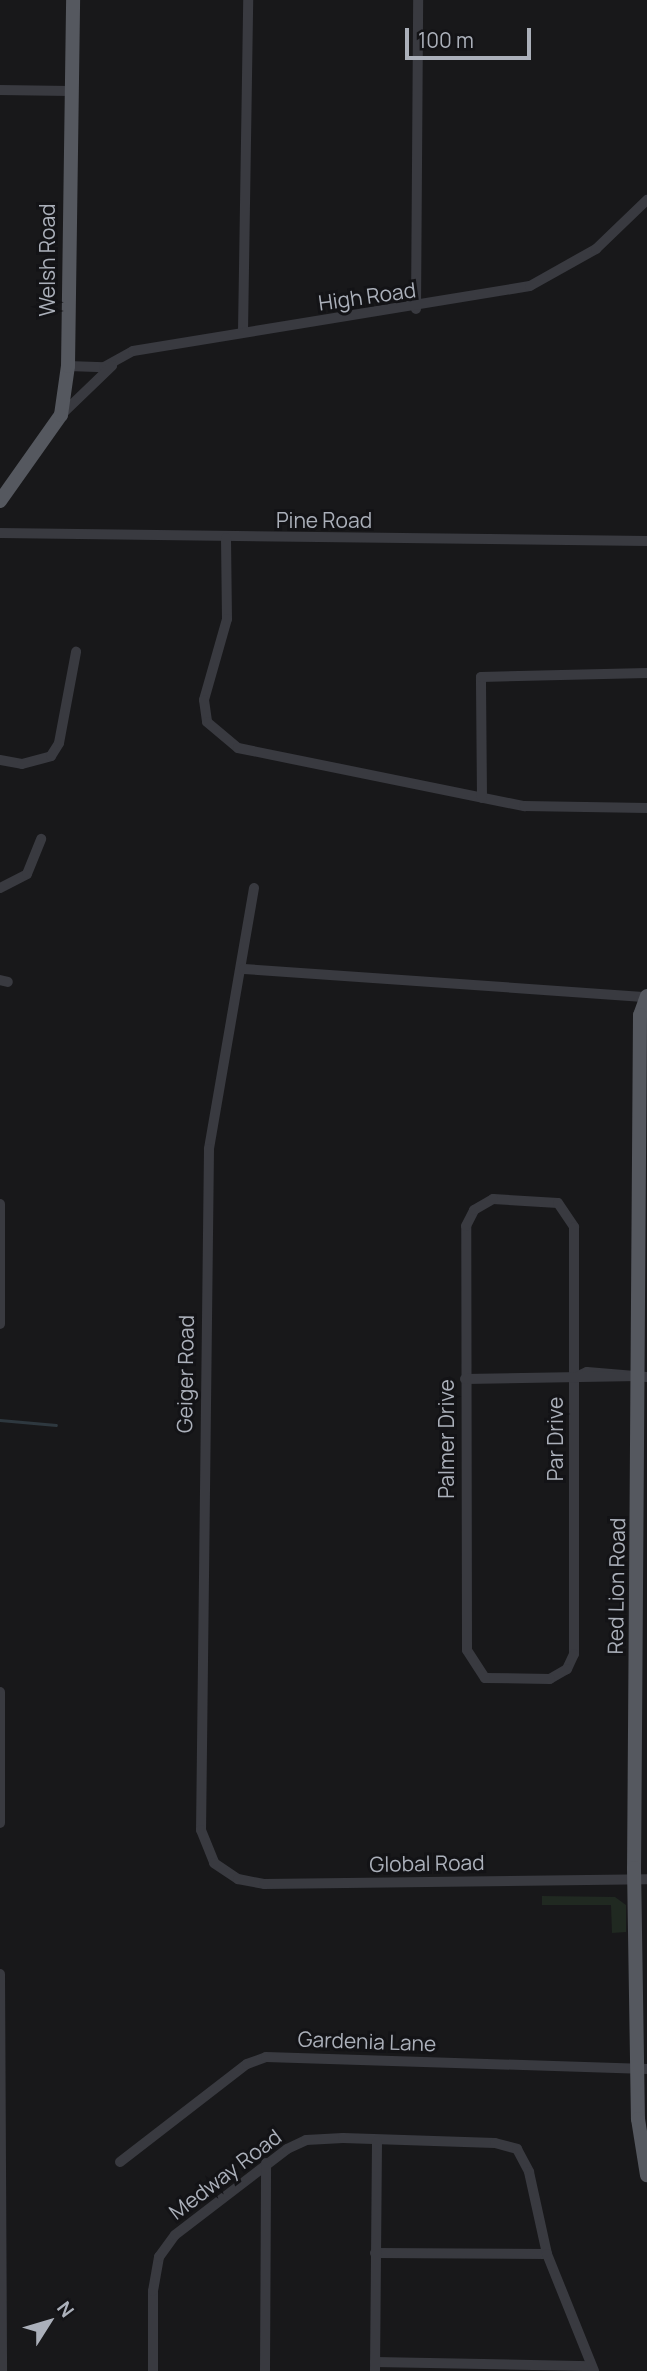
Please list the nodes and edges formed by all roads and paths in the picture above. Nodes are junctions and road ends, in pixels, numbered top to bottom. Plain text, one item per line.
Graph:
1 (73, 0) edge
2 (248, 0) edge
3 (418, 0) edge
4 (0, 90) edge
5 (70, 91) junction
6 (647, 200) edge
7 (416, 309) junction
8 (243, 332) junction
9 (115, 363) junction
10 (68, 366) junction
11 (61, 415) junction
12 (0, 501) edge
13 (0, 533) edge
14 (226, 538) junction
15 (647, 541) edge
16 (76, 653) dead end
17 (647, 673) edge
18 (0, 760) edge
19 (482, 798) junction
20 (647, 808) edge
21 (41, 839) dead end
22 (0, 888) edge
23 (254, 888) dead end
24 (244, 969) junction
25 (647, 997) edge
26 (0, 1204) edge
27 (566, 1209) joint
28 (0, 1324) edge
29 (643, 1377) edge
30 (574, 1378) junction
31 (465, 1379) junction
32 (474, 1668) joint
33 (0, 1692) edge
34 (0, 1823) edge
35 (214, 1863) joint
36 (640, 1880) edge
37 (0, 1974) edge
38 (642, 2069) edge
39 (1, 2103) edge
40 (377, 2141) junction
41 (120, 2162) dead end
42 (266, 2163) junction
43 (647, 2175) edge
44 (375, 2253) junction
45 (547, 2255) junction
46 (1, 2339) edge
47 (375, 2366) edge
48 (592, 2369) edge
49 (2, 2371) edge
50 (153, 2371) edge
51 (265, 2371) edge

1 - 5 main road, Welsh Road
2 - 8 street
3 - 7 street
4 - 5 street
5 - 10 main road, Welsh Road
6 - 7 street, High Road
7 - 8 street, High Road
8 - 9 street, High Road
9 - 10 street, High Road
9 - 11 street
10 - 11 main road, Welsh Road
11 - 12 main road, Welsh Road
13 - 14 street, Pine Road
14 - 15 street, Pine Road
14 - 19 street
16 - 18 street
17 - 19 street
19 - 20 street
21 - 22 street
23 - 24 street, Geiger Road
24 - 25 street
24 - 35 street, Geiger Road
25 - 29 main road, Red Lion Road
26 - 28 street
27 - 30 street, Par Drive
27 - 31 street, Palmer Drive
29 - 30 street
29 - 36 main road, Red Lion Road
30 - 31 street
30 - 32 street, Par Drive
31 - 32 street, Palmer Drive
33 - 34 street
35 - 36 street, Global Road
36 - 38 main road, Red Lion Road
37 - 39 street
38 - 41 street, Gardenia Lane
38 - 43 main road, Red Lion Road
39 - 46 street
40 - 42 street, Medway Road
40 - 44 street
40 - 45 street, Medway Road
42 - 50 street, Medway Road
42 - 51 street
44 - 45 street
44 - 47 street
45 - 48 street
46 - 49 street
47 - 48 street

